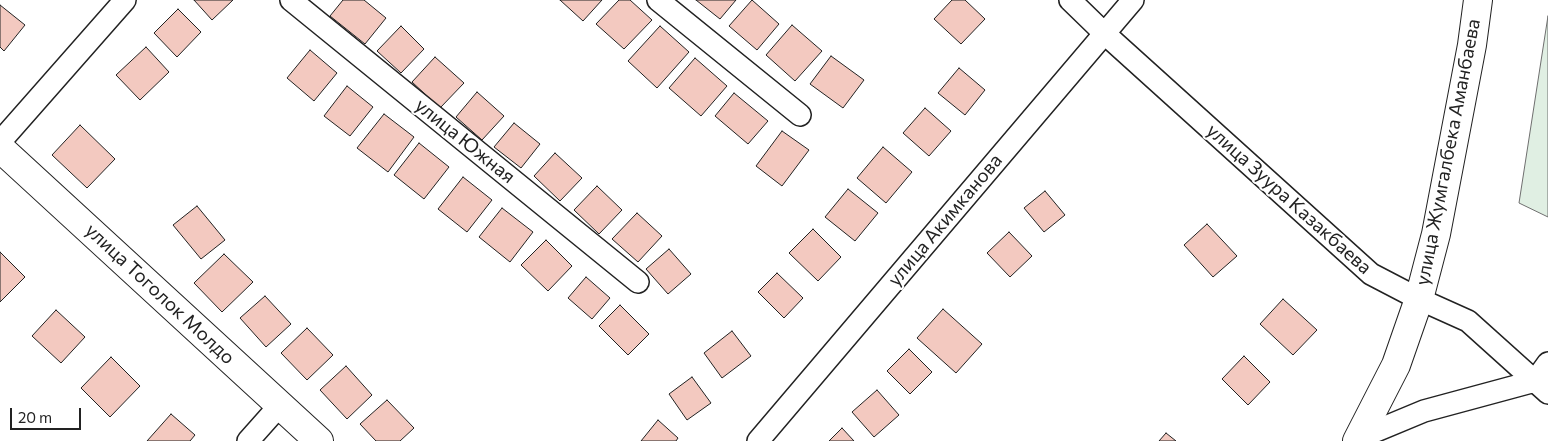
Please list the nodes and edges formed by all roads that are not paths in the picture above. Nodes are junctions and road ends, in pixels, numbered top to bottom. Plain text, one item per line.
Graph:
1 (125, 0) edge
2 (292, 0) edge
3 (658, 0) edge
4 (1070, 0) edge
5 (1133, 0) edge
6 (1478, 0) edge
7 (1104, 33) junction
8 (800, 115) dead end
9 (0, 142) edge
10 (0, 148) edge
11 (638, 282) dead end
12 (1418, 298) junction
13 (1548, 363) edge
14 (1542, 387) edge
15 (280, 405) junction
16 (1358, 439) edge
17 (248, 441) edge
18 (319, 441) edge
19 (758, 441) edge

1 - 9 street
2 - 11 street, улица Южная
3 - 8 street
4 - 7 street, улица Зуура Казакбаева
5 - 7 street, улица Акимканова
6 - 12 main road, улица Жумгалбека Аманбаева
7 - 12 street, улица Зуура Казакбаева
7 - 19 street, улица Акимканова
10 - 15 main road, улица Тоголок Молдо
12 - 14 street, улица Зуура Казакбаева
12 - 16 main road, улица Жумгалбека Аманбаева
13 - 14 street
14 - 16 street
15 - 17 street
15 - 18 main road, улица Тоголок Молдо

